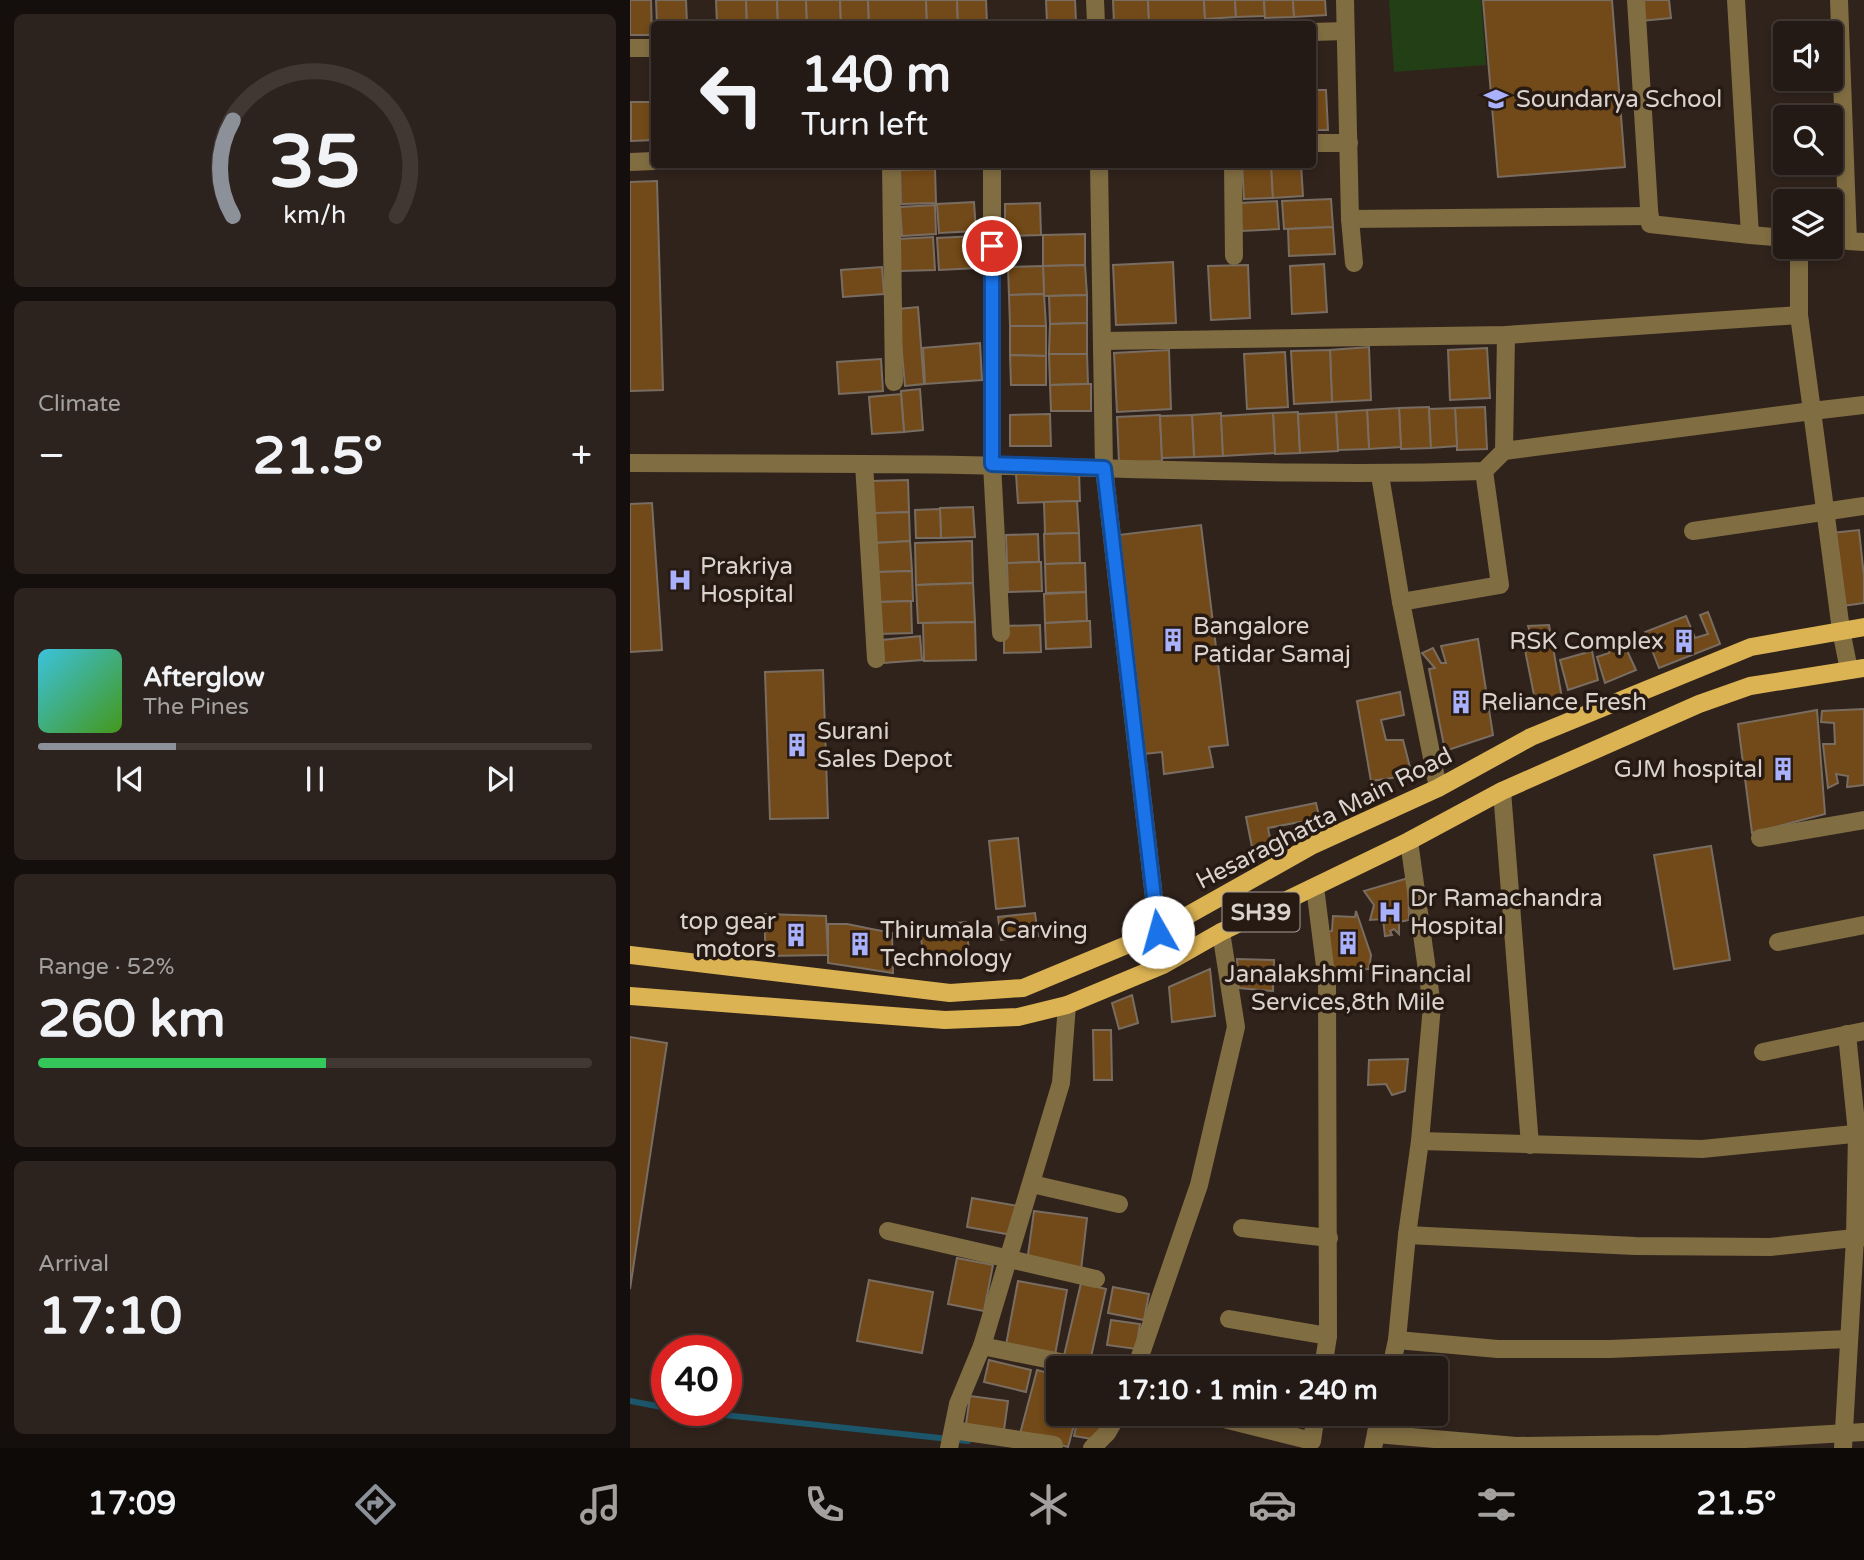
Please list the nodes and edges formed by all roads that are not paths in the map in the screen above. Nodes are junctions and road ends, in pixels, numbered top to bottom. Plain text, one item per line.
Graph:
1 (1095, 0) edge
2 (1345, 0) edge
3 (1636, 0) edge
4 (1736, 0) edge
5 (1839, 0) edge
6 (1096, 21) edge
7 (1345, 31) junction
8 (1316, 32) edge
9 (630, 48) edge
10 (651, 48) edge
11 (1349, 142) junction
12 (1316, 143) edge
13 (651, 161) edge
14 (630, 162) edge
15 (891, 168) edge
16 (992, 168) edge
17 (1099, 168) edge
18 (1233, 168) edge
19 (1650, 216) junction
20 (1350, 219) junction
21 (1750, 235) junction
22 (1773, 237) edge
23 (1848, 241) edge
24 (1234, 256) dead end
25 (1799, 259) edge
26 (1354, 263) dead end
27 (1799, 315) junction
28 (1506, 335) junction
29 (1102, 341) junction
30 (894, 382) dead end
31 (1864, 405) edge
32 (1812, 411) junction
33 (1504, 451) junction
34 (630, 463) edge
35 (864, 464) junction
36 (992, 464) junction
37 (1104, 468) junction
38 (1484, 471) junction
39 (1380, 475) junction
40 (1864, 506) edge
41 (1824, 512) junction
42 (1693, 531) dead end
43 (1401, 602) junction
44 (1864, 627) edge
45 (1841, 630) junction
46 (1001, 633) dead end
47 (876, 659) dead end
48 (1857, 669) edge
49 (1438, 788) junction
50 (1502, 791) junction
51 (1864, 820) edge
52 (1760, 838) dead end
53 (1409, 841) junction
54 (1315, 887) junction
55 (1864, 925) edge
56 (1158, 932) junction
57 (1221, 932) junction
58 (1777, 942) dead end
59 (630, 955) edge
60 (630, 996) edge
61 (1067, 1005) junction
62 (1855, 1032) edge
63 (1763, 1052) dead end
64 (1860, 1133) edge
65 (1420, 1141) junction
66 (1530, 1144) junction
67 (1032, 1184) junction
68 (1119, 1204) dead end
69 (1242, 1228) dead end
70 (888, 1231) dead end
71 (1407, 1235) junction
72 (1859, 1237) edge
73 (1329, 1238) junction
74 (1009, 1259) junction
75 (1096, 1279) dead end
76 (1228, 1319) dead end
77 (1853, 1332) edge
78 (1328, 1336) junction
79 (1397, 1340) junction
80 (982, 1346) junction
81 (1140, 1356) edge
82 (1325, 1356) edge
83 (1394, 1356) edge
84 (1046, 1359) edge
85 (1111, 1426) edge
86 (1254, 1426) edge
87 (1314, 1426) edge
88 (1864, 1432) edge
89 (951, 1439) edge
90 (1843, 1440) edge
91 (1374, 1441) edge
92 (1054, 1446) dead end
93 (1092, 1448) edge

1 - 6 street
2 - 7 street
3 - 19 street
4 - 21 street
5 - 23 street
7 - 8 street
7 - 11 street
9 - 10 street
11 - 12 street
11 - 20 street
13 - 14 street
15 - 30 street
16 - 36 street
17 - 29 street
18 - 24 street
19 - 20 street
19 - 21 street
20 - 26 street
21 - 22 street
25 - 27 street
27 - 28 street
27 - 32 street
28 - 29 street
28 - 33 street
29 - 37 street
31 - 32 street
32 - 33 street
32 - 41 street
33 - 38 street
34 - 35 street
35 - 36 street
35 - 47 street
36 - 37 street
36 - 46 street
37 - 39 street
37 - 56 street
38 - 39 street
38 - 43 street
39 - 43 street
40 - 41 street
41 - 42 street
41 - 45 street
43 - 49 street
44 - 45 main road, Hesaraghatta Main Road
45 - 48 street
45 - 49 main road, Hesaraghatta Main Road
48 - 50 main road, SH39
49 - 56 main road, Hesaraghatta Main Road
50 - 53 main road, SH39
50 - 66 street
51 - 52 street
53 - 54 main road, SH39
53 - 65 street
54 - 57 main road, SH39
54 - 73 street
55 - 58 street
56 - 59 main road, Hesaraghatta Main Road
57 - 61 main road, SH39
57 - 81 street
60 - 61 main road, SH39
61 - 67 street
62 - 63 street
62 - 64 street
64 - 66 street
64 - 72 street
65 - 66 street
65 - 71 street
67 - 68 street
67 - 74 street
69 - 73 street
70 - 74 street
71 - 72 street
71 - 79 street
72 - 77 street
73 - 78 street
74 - 75 street
74 - 80 street
76 - 78 street
77 - 79 street
77 - 90 street
78 - 82 street
79 - 83 street
80 - 84 street
80 - 89 street
85 - 93 street
86 - 87 street
88 - 90 street
89 - 92 street
90 - 91 street

